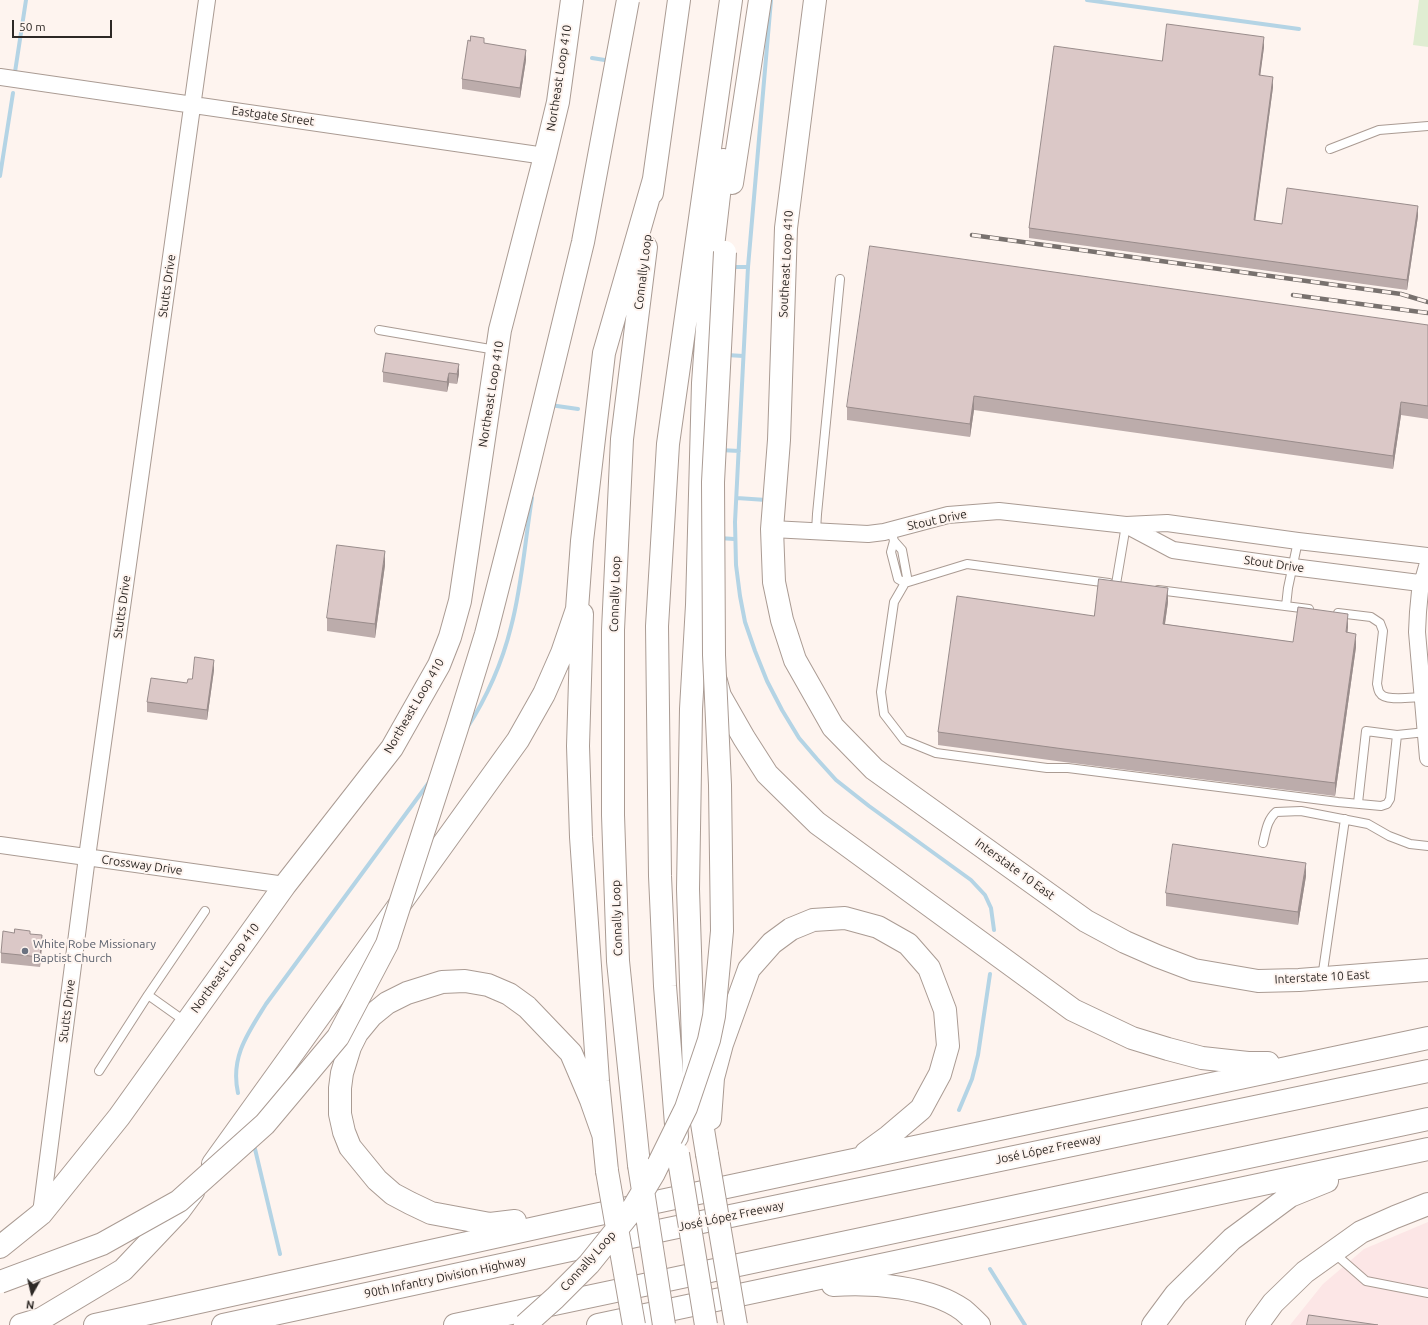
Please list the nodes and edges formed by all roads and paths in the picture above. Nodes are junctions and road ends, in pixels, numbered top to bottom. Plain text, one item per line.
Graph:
1 (207, 0) edge
2 (572, 0) edge
3 (628, 0) edge
4 (679, 0) edge
5 (731, 0) edge
6 (744, 0) edge
7 (760, 0) edge
8 (815, 0) edge
9 (0, 77) edge
10 (192, 104) junction
11 (1428, 126) edge
12 (1330, 149) dead end
13 (545, 156) junction
14 (654, 180) junction
15 (840, 279) dead end
16 (379, 330) dead end
17 (497, 350) junction
18 (1126, 525) junction
19 (772, 529) junction
20 (816, 531) junction
21 (892, 536) junction
22 (1298, 540) junction
23 (582, 541) junction
24 (1428, 556) edge
25 (1428, 563) edge
26 (1293, 567) junction
27 (903, 580) junction
28 (1425, 583) edge
29 (1116, 584) junction
30 (1127, 585) edge
31 (1147, 588) edge
32 (697, 605) junction
33 (1286, 606) junction
34 (1317, 610) edge
35 (1332, 612) edge
36 (1424, 667) edge
37 (1423, 697) junction
38 (1426, 732) junction
39 (1397, 735) junction
40 (1428, 758) edge
41 (1358, 803) junction
42 (1345, 819) junction
43 (1263, 843) dead end
44 (0, 845) edge
45 (1428, 846) edge
46 (87, 857) junction
47 (285, 885) junction
48 (206, 911) dead end
49 (1428, 970) edge
50 (1322, 978) junction
51 (148, 995) junction
52 (186, 1022) junction
53 (1428, 1038) edge
54 (1305, 1064) junction
55 (99, 1071) dead end
56 (1428, 1071) edge
57 (1428, 1119) edge
58 (604, 1134) junction
59 (1428, 1149) edge
60 (706, 1154) junction
61 (858, 1158) junction
62 (1377, 1160) junction
63 (1428, 1204) edge
64 (41, 1214) junction
65 (590, 1216) junction
66 (668, 1229) joint
67 (0, 1247) edge
68 (1333, 1252) junction
69 (0, 1282) edge
70 (762, 1290) junction
71 (1428, 1294) edge
72 (21, 1325) edge
73 (95, 1325) edge
74 (223, 1325) edge
75 (455, 1325) edge
76 (526, 1325) edge
77 (598, 1325) edge
78 (634, 1325) edge
79 (664, 1325) edge
80 (706, 1325) edge
81 (736, 1325) edge
82 (979, 1325) edge
83 (1153, 1325) edge
84 (1257, 1325) edge

1 - 10 street, Stutts Drive
2 - 13 main road, Northeast Loop 410
3 - 69 main road, bridge
4 - 14 main road, Connally Loop
5 - 80 main road, bridge
6 - 32 main road
7 - 76 main road, Connally Loop, bridge
8 - 19 main road, Southeast Loop 410
9 - 10 street, Eastgate Street
10 - 13 street, Eastgate Street
10 - 46 street, Stutts Drive
11 - 12 lane
13 - 17 main road, Northeast Loop 410
14 - 23 main road
14 - 79 main road, Connally Loop, bridge
15 - 20 lane
16 - 17 lane
17 - 47 main road, Northeast Loop 410
18 - 21 street, Stout Drive
18 - 22 street, Stout Drive
18 - 26 street, Stout Drive
18 - 29 lane
19 - 20 street, Stout Drive
19 - 50 main road, Interstate 10 East
20 - 21 street, Stout Drive
21 - 27 lane
22 - 24 street, Stout Drive
22 - 26 lane
23 - 58 main road
23 - 72 main road
25 - 28 street
26 - 28 street, Stout Drive
26 - 33 lane
27 - 29 lane
27 - 41 lane
28 - 36 street
29 - 30 lane
31 - 33 lane
32 - 54 main road
32 - 60 main road
33 - 34 lane
35 - 37 lane
36 - 37 street
37 - 38 street
38 - 39 lane
38 - 40 street
39 - 41 lane
39 - 41 lane
42 - 43 lane
42 - 45 lane
42 - 50 lane
44 - 46 street, Crossway Drive
46 - 47 street, Crossway Drive
46 - 64 street, Stutts Drive
47 - 52 main road, Northeast Loop 410
48 - 51 lane
49 - 50 main road, Interstate 10 East
51 - 52 lane
51 - 55 lane
52 - 64 main road, Northeast Loop 410
53 - 54 main road
54 - 61 main road
56 - 66 main road, José López Freeway
57 - 75 main road
58 - 65 main road
58 - 78 main road, bridge
59 - 62 main road
60 - 61 main road
60 - 81 main road, bridge
61 - 65 main road
62 - 70 main road
62 - 83 main road
63 - 68 main road
64 - 67 main road
65 - 73 main road
66 - 74 main road, 90th Infantry Division Highway
68 - 71 lane
68 - 84 main road
70 - 77 main road
70 - 82 main road

